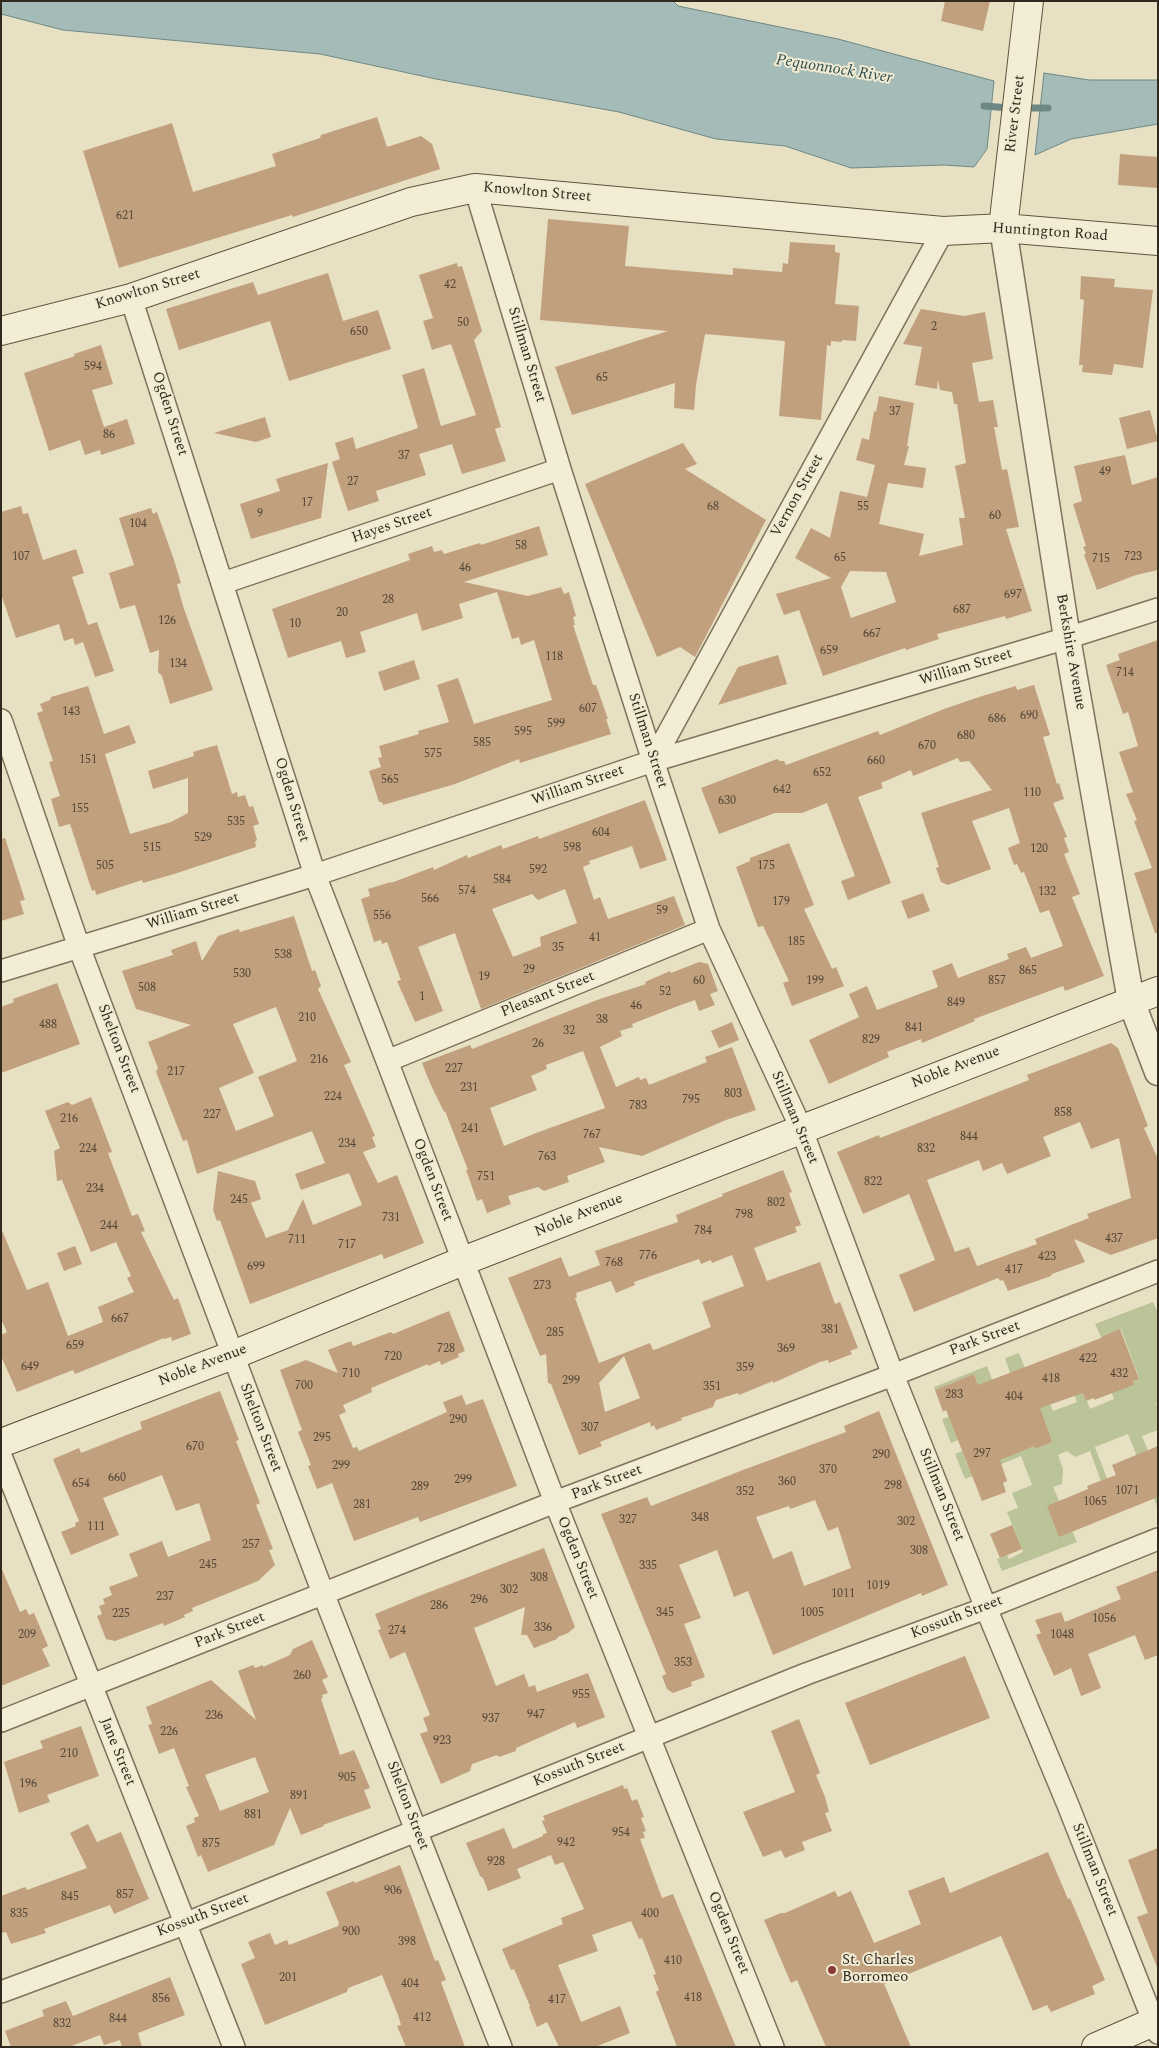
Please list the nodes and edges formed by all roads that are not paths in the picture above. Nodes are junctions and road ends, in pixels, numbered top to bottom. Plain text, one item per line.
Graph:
1 (1029, 1) edge
2 (476, 188) junction
3 (1003, 228) junction
4 (943, 231) junction
5 (1158, 241) edge
6 (132, 298) junction
7 (1, 331) edge
8 (560, 469) junction
9 (223, 583) junction
10 (1158, 609) edge
11 (1066, 638) junction
12 (1, 720) edge
13 (653, 761) junction
14 (314, 875) junction
15 (709, 929) junction
16 (79, 947) junction
17 (1, 971) edge
18 (1158, 991) edge
19 (1131, 1001) junction
20 (387, 1061) junction
21 (1158, 1072) edge
22 (800, 1128) junction
23 (463, 1261) junction
24 (1158, 1271) edge
25 (233, 1355) junction
26 (893, 1375) junction
27 (1, 1443) edge
28 (1, 1456) edge
29 (555, 1502) junction
30 (1158, 1539) edge
31 (323, 1594) junction
32 (986, 1608) junction
33 (91, 1686) junction
34 (1, 1721) edge
35 (650, 1736) junction
36 (417, 1830) junction
37 (187, 1923) junction
38 (1, 1992) edge
39 (1157, 2025) edge
40 (234, 2047) edge
41 (502, 2047) edge
42 (773, 2047) edge
43 (1096, 2047) edge

1 - 3 main road, River Street
2 - 4 main road, Knowlton Street
2 - 6 main road, Knowlton Street
2 - 8 street, Stillman Street
3 - 4 main road, Huntington Road
3 - 5 main road, Huntington Road
3 - 11 street, Berkshire Avenue
4 - 13 street, Vernon Street
6 - 7 main road, Knowlton Street
6 - 9 street, Ogden Street
8 - 9 street, Hayes Street
8 - 13 street, Stillman Street
9 - 14 street, Ogden Street
10 - 11 street, William Street
11 - 13 street, William Street
11 - 19 street, Berkshire Avenue
12 - 16 street, Shelton Street
13 - 14 street, William Street
13 - 15 street, Stillman Street
14 - 16 street, William Street
14 - 20 street, Ogden Street
15 - 20 street, Pleasant Street
15 - 22 street, Stillman Street
16 - 17 street, William Street
16 - 25 street, Shelton Street
18 - 19 main road, Noble Avenue
19 - 21 street, Berkshire Avenue
19 - 22 main road, Noble Avenue
20 - 23 street, Ogden Street
22 - 23 main road, Noble Avenue
22 - 26 street, Stillman Street
23 - 25 main road, Noble Avenue
23 - 29 street, Ogden Street
24 - 26 street, Park Street
25 - 27 main road, Noble Avenue
25 - 31 street, Shelton Street
26 - 29 street, Park Street
26 - 32 street, Stillman Street
28 - 33 street, Jane Street
29 - 31 street, Park Street
29 - 35 street, Ogden Street
30 - 32 street, Kossuth Street
31 - 33 street, Park Street
31 - 36 street, Shelton Street
32 - 35 street, Kossuth Street
32 - 39 street, Stillman Street
33 - 34 street, Park Street
33 - 37 street, Jane Street
35 - 36 street, Kossuth Street
35 - 42 street, Ogden Street
36 - 37 street, Kossuth Street
36 - 41 street, Shelton Street
37 - 38 street, Kossuth Street
37 - 40 street, Jane Street
39 - 43 main road

